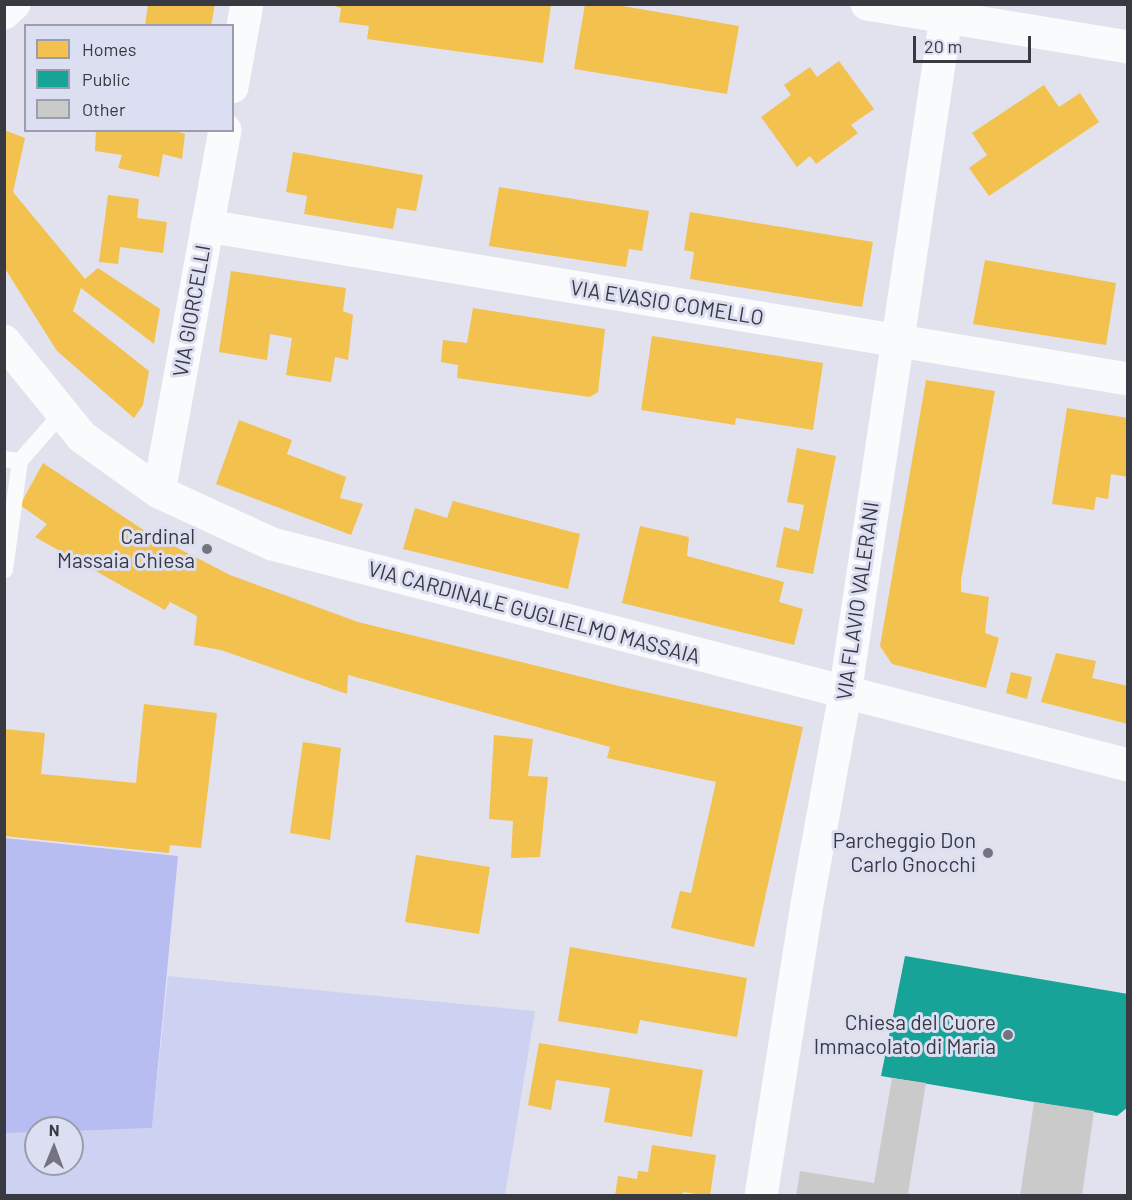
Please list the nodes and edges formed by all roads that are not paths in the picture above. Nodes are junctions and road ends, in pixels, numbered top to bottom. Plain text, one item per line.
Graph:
1 (14, 4) edge
2 (247, 4) edge
3 (867, 4) edge
4 (947, 11) edge
5 (4, 13) edge
6 (1128, 47) edge
7 (234, 76) edge
8 (225, 132) edge
9 (207, 226) junction
10 (4, 341) edge
11 (897, 341) junction
12 (1128, 379) edge
13 (62, 413) junction
14 (12, 460) edge
15 (159, 492) junction
16 (5, 570) edge
17 (845, 694) junction
18 (1128, 765) edge
19 (761, 1196) edge

1 - 5 street
2 - 7 street
3 - 4 street
4 - 6 street
4 - 11 street, VIA FLAVIO VALERANI
8 - 9 street, VIA GIORCELLI
9 - 11 street, VIA EVASIO COMELLO
9 - 15 street, VIA GIORCELLI
10 - 13 street, VIA CARDINALE GUGLIELMO MASSAIA
11 - 12 street, VIA EVASIO COMELLO
11 - 17 street, VIA FLAVIO VALERANI
13 - 14 lane
13 - 15 street, VIA CARDINALE GUGLIELMO MASSAIA
14 - 16 lane
15 - 17 street, VIA CARDINALE GUGLIELMO MASSAIA
17 - 18 street, VIA CARDINALE GUGLIELMO MASSAIA
17 - 19 street, VIA FLAVIO VALERANI

